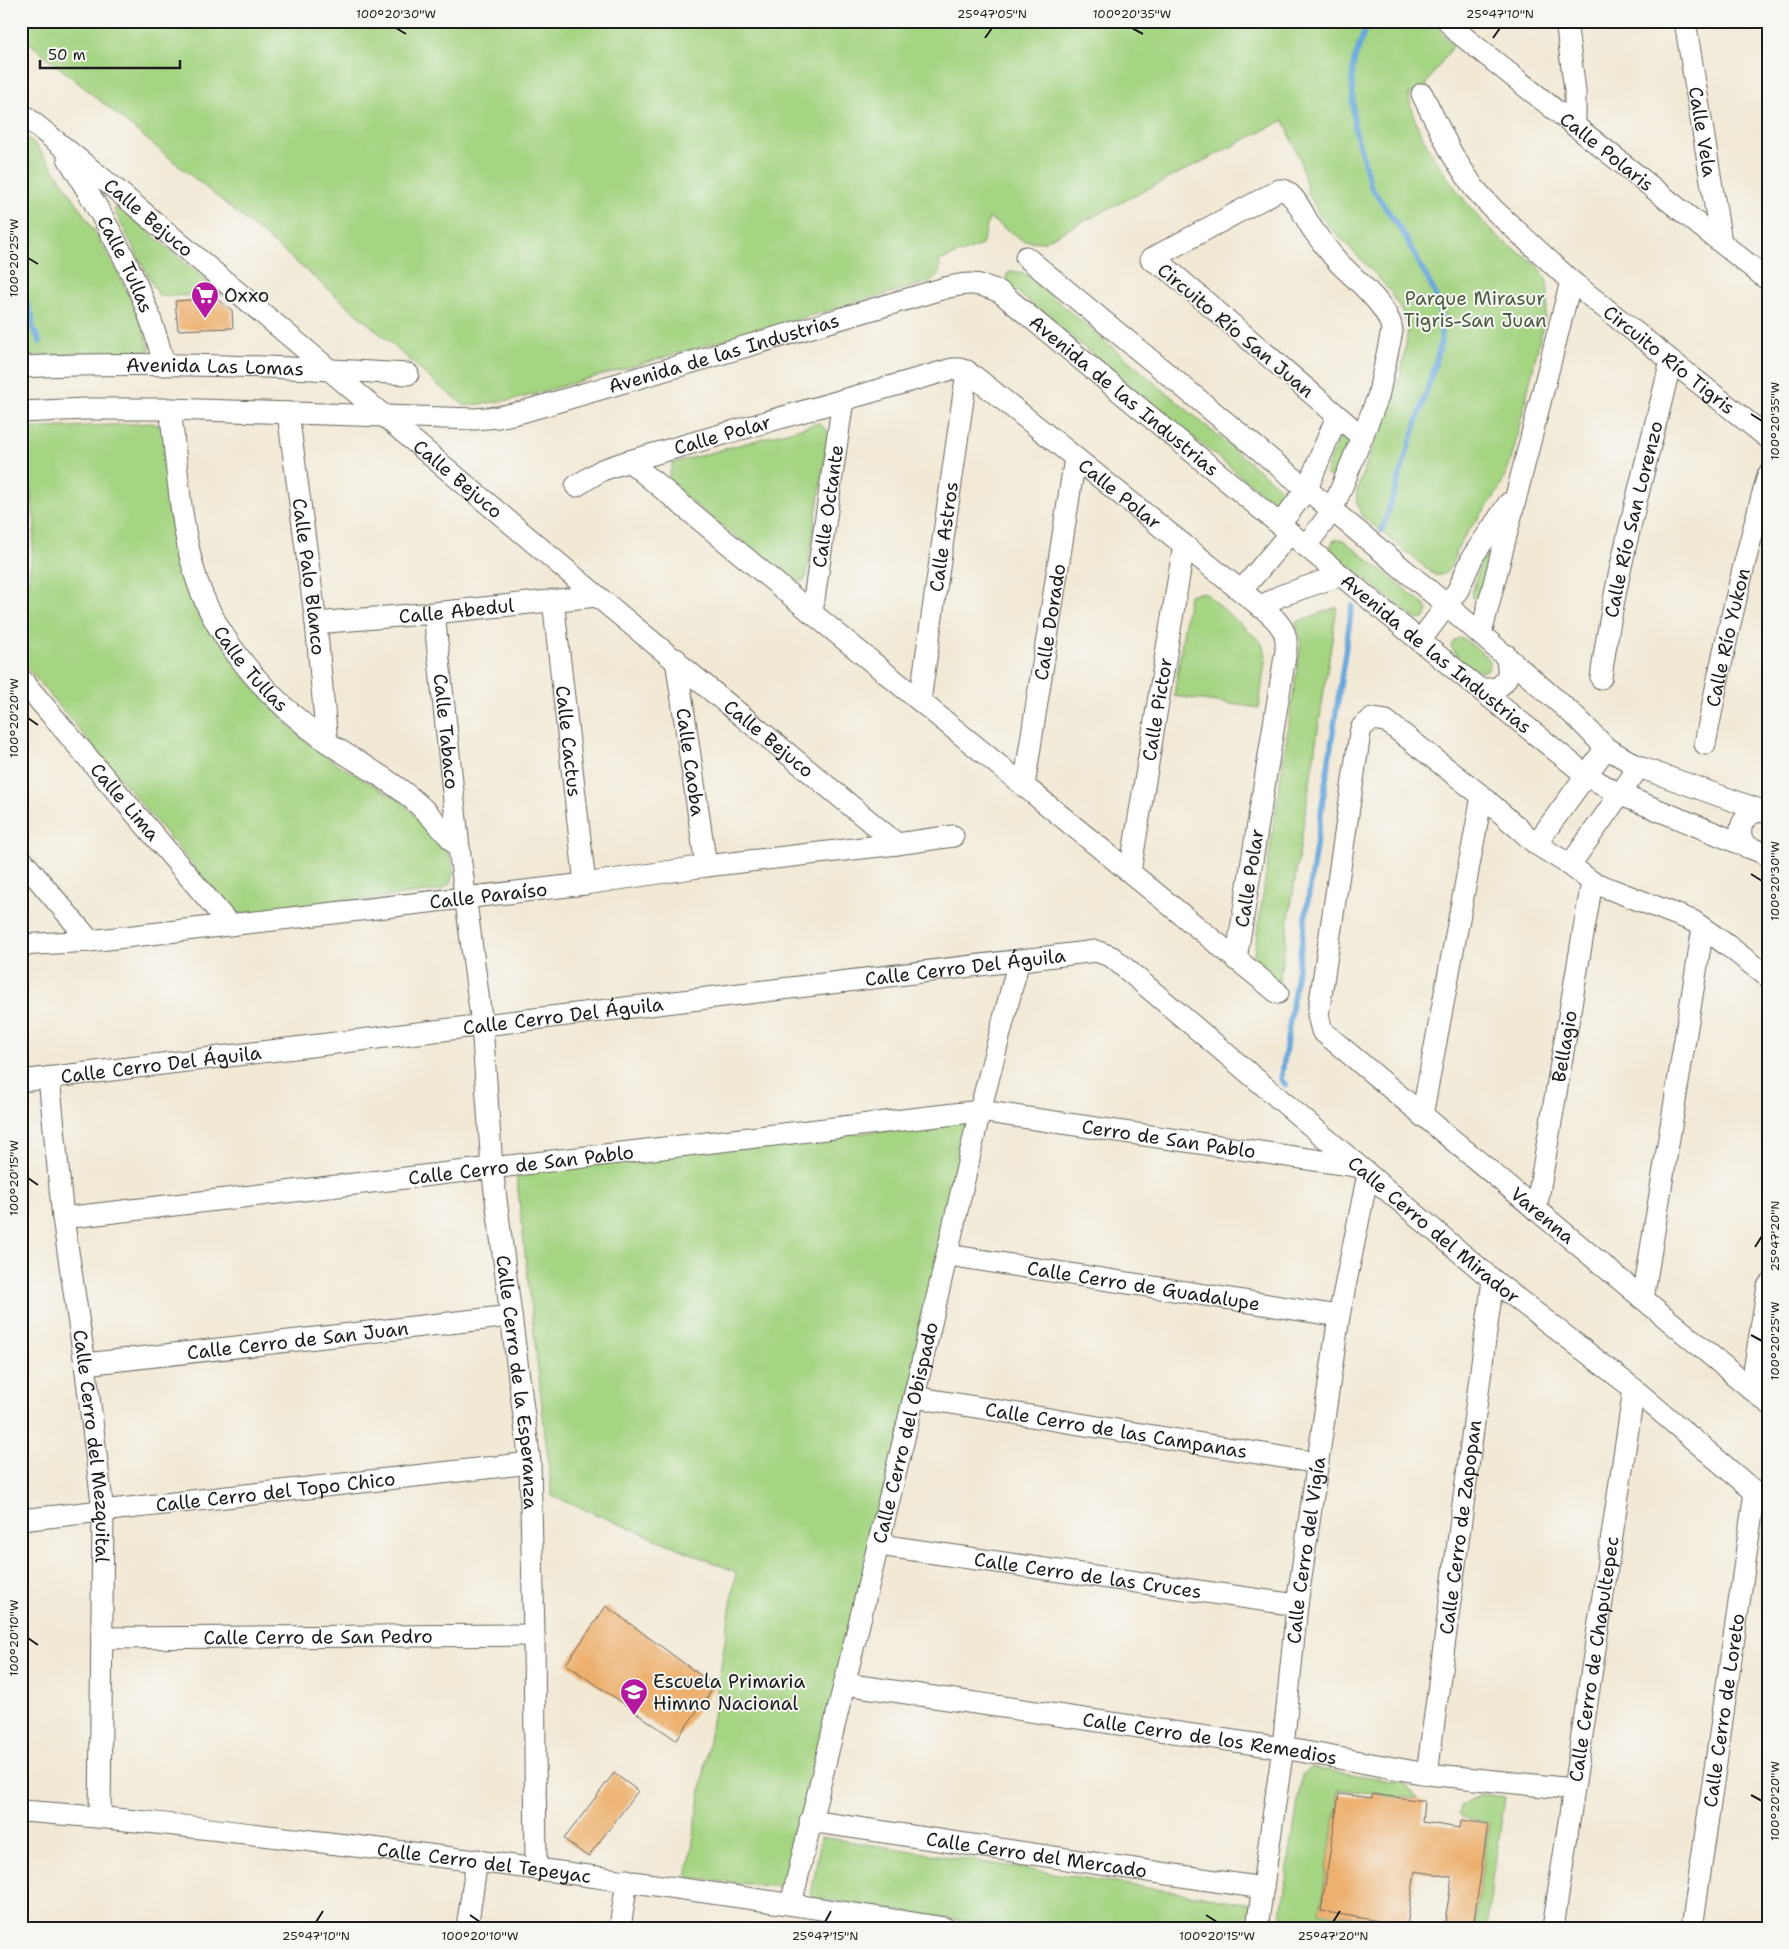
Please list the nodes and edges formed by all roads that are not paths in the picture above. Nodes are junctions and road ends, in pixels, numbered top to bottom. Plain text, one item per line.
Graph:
1 (1448, 21) edge
2 (1566, 21) edge
3 (1686, 21) edge
4 (1422, 94) dead end
5 (21, 112) edge
6 (1575, 126) junction
7 (60, 144) junction
8 (1721, 242) junction
9 (1026, 257) dead end
10 (1768, 280) edge
11 (1571, 281) junction
12 (1672, 361) junction
13 (164, 365) junction
14 (21, 367) edge
15 (330, 370) junction
16 (967, 371) junction
17 (408, 374) dead end
18 (843, 400) junction
19 (170, 409) junction
20 (21, 412) edge
21 (288, 413) junction
22 (1337, 416) junction
23 (387, 417) junction
24 (1362, 437) junction
25 (1768, 438) edge
26 (1076, 458) junction
27 (629, 460) junction
28 (1768, 475) edge
29 (576, 486) dead end
30 (1518, 488) junction
31 (1307, 489) junction
32 (1332, 511) junction
33 (1292, 534) junction
34 (1184, 545) junction
35 (1341, 575) junction
36 (1241, 591) junction
37 (597, 596) junction
38 (553, 600) junction
39 (1448, 606) junction
40 (1260, 607) junction
41 (434, 613) junction
42 (812, 613) junction
43 (316, 623) junction
44 (1481, 634) junction
45 (1420, 641) junction
46 (1506, 655) junction
47 (676, 659) junction
48 (1601, 678) dead end
49 (21, 679) edge
50 (1481, 690) junction
51 (920, 701) junction
52 (327, 742) junction
53 (1705, 744) dead end
54 (1606, 748) junction
55 (1639, 767) junction
56 (1586, 775) junction
57 (1024, 786) junction
58 (1619, 794) junction
59 (1482, 796) junction
60 (1764, 812) edge
61 (953, 836) dead end
62 (897, 844) junction
63 (1536, 844) junction
64 (1747, 847) junction
65 (459, 848) junction
66 (1768, 855) edge
67 (21, 859) edge
68 (1570, 865) junction
69 (706, 866) junction
70 (1130, 872) junction
71 (1592, 882) junction
72 (585, 884) junction
73 (465, 897) junction
74 (230, 925) junction
75 (1703, 928) junction
76 (90, 941) junction
77 (21, 945) edge
78 (1104, 953) joint
79 (1019, 960) junction
80 (1236, 960) junction
81 (1768, 977) edge
82 (1278, 994) dead end
83 (482, 1025) junction
84 (49, 1078) junction
85 (21, 1081) edge
86 (980, 1111) junction
87 (1422, 1116) junction
88 (492, 1168) junction
89 (1362, 1170) junction
90 (1536, 1210) junction
91 (63, 1218) junction
92 (948, 1255) junction
93 (1493, 1280) junction
94 (1768, 1286) edge
95 (1643, 1299) junction
96 (512, 1316) junction
97 (1339, 1316) junction
98 (84, 1364) junction
99 (1634, 1389) junction
100 (1751, 1389) junction
101 (914, 1397) junction
102 (1768, 1403) edge
103 (530, 1463) junction
104 (1318, 1463) junction
105 (1761, 1497) edge
106 (102, 1511) junction
107 (21, 1520) edge
108 (879, 1545) junction
109 (1297, 1605) junction
110 (534, 1635) junction
111 (102, 1638) junction
112 (846, 1684) junction
113 (1283, 1748) junction
114 (1427, 1774) junction
115 (1574, 1789) junction
116 (21, 1811) edge
117 (100, 1816) junction
118 (810, 1821) junction
119 (477, 1860) junction
120 (536, 1868) junction
121 (627, 1880) junction
122 (1263, 1888) junction
123 (791, 1904) junction
124 (468, 1928) edge
125 (620, 1928) edge
126 (945, 1928) edge
127 (1257, 1928) edge
128 (1553, 1928) edge
129 (1692, 1928) edge

1 - 6 street, Calle Polaris
2 - 6 street
3 - 8 street, Calle Vela
4 - 11 street, Circuito Río Tigris
5 - 7 street, Calle Bejuco
6 - 8 street, Calle Polaris
7 - 13 street, Calle Tullas
7 - 15 street, Calle Bejuco
8 - 10 street, Calle Polaris
9 - 31 street, Avenida de las Industrias
11 - 12 street, Circuito Río Tigris
11 - 30 street
12 - 25 street, Circuito Río Tigris
12 - 48 street, Calle Río San Lorenzo
13 - 14 street, Avenida Las Lomas
13 - 15 street, Avenida Las Lomas
15 - 17 street, Avenida Las Lomas
15 - 23 street, Calle Bejuco
16 - 18 street, Calle Polar
16 - 26 street, Calle Polar
16 - 51 street, Calle Astros
18 - 27 street, Calle Polar
18 - 42 street, Calle Octante
19 - 20 street
19 - 21 street
19 - 52 street, Calle Tullas
21 - 23 street
21 - 43 street, Calle Palo Blanco
22 - 24 street, Circuito Río San Juan
22 - 24 street, Circuito Río San Juan
22 - 31 street
23 - 33 street, Avenida de las Industrias
23 - 37 street, Calle Bejuco
24 - 32 street, Circuito Río San Juan
26 - 34 street, Calle Polar
26 - 57 street, Calle Dorado
27 - 29 street, Calle Polar
27 - 42 street, Calle Polar
28 - 53 street, Calle Río Yukon
30 - 39 street
30 - 44 street
31 - 32 street, Avenida de las Industrias
31 - 33 street
32 - 33 street, Circuito Río San Juan
32 - 39 street, Avenida de las Industrias
33 - 35 street, Avenida de las Industrias
33 - 36 street
34 - 36 street, Calle Polar
34 - 70 street, Calle Pictor
35 - 40 street
35 - 45 street, Avenida de las Industrias
36 - 40 street, Calle Polar
37 - 38 street, Calle Abedul
37 - 47 street, Calle Bejuco
38 - 41 street, Calle Abedul
38 - 72 street, Calle Cactus
39 - 44 street, Avenida de las Industrias
39 - 45 street
40 - 80 street, Calle Polar
41 - 43 street, Calle Abedul
41 - 65 street, Calle Tabaco
42 - 51 street, Calle Polar
43 - 52 street, Calle Palo Blanco
44 - 46 street, Avenida de las Industrias
45 - 50 street, Avenida de las Industrias
46 - 50 street
46 - 54 street, Avenida de las Industrias
47 - 62 street, Calle Bejuco
47 - 69 street, Calle Caoba
49 - 74 street, Calle Lima
50 - 56 street, Avenida de las Industrias
51 - 57 street, Calle Polar
52 - 65 street, Calle Tullas
54 - 55 street, Avenida de las Industrias
54 - 56 street
55 - 58 street
55 - 60 street, Avenida de las Industrias
56 - 58 street, Avenida de las Industrias
56 - 63 street
57 - 70 street, Calle Polar
58 - 64 street, Avenida de las Industrias
58 - 68 street
59 - 63 street
59 - 87 street
59 - 87 street, Varenna
60 - 64 street
61 - 62 street, Calle Paraíso
62 - 69 street, Calle Paraíso
63 - 68 street
64 - 66 street, Avenida de las Industrias
65 - 73 street, Calle Tabaco
67 - 76 street
68 - 71 street
69 - 72 street, Calle Paraíso
70 - 80 street, Calle Polar
71 - 75 street
71 - 90 street, Bellagio
72 - 73 street, Calle Paraíso
73 - 74 street, Calle Paraíso
73 - 83 street, Calle Cerro de la Esperanza
74 - 76 street, Calle Paraíso
75 - 81 street
75 - 95 street
76 - 77 street, Calle Paraíso
78 - 79 street, Calle Cerro Del Águila
78 - 89 street, Calle Cerro del Mirador
79 - 83 street, Calle Cerro Del Águila
79 - 86 street, Calle Cerro del Obispado
80 - 82 street, Calle Polar
83 - 84 street, Calle Cerro Del Águila
83 - 88 street, Calle Cerro de la Esperanza
84 - 85 street, Calle Cerro Del Águila
84 - 91 street, Calle Cerro del Mezquital
86 - 88 street, Calle Cerro de San Pablo
86 - 89 street, Cerro de San Pablo
86 - 92 street, Calle Cerro del Obispado
87 - 90 street, Varenna
88 - 91 street, Calle Cerro de San Pablo
88 - 96 street, Calle Cerro de la Esperanza
89 - 93 street, Calle Cerro del Mirador
89 - 97 street, Calle Cerro del Vigía
90 - 95 street, Varenna
91 - 98 street, Calle Cerro del Mezquital
92 - 97 street, Calle Cerro de Guadalupe
92 - 101 street, Calle Cerro del Obispado
93 - 99 street, Calle Cerro del Mirador
93 - 114 street, Calle Cerro de Zapopan
94 - 100 street
95 - 100 street, Varenna
96 - 98 street, Calle Cerro de San Juan
96 - 103 street, Calle Cerro de la Esperanza
97 - 104 street, Calle Cerro del Vigía
98 - 106 street, Calle Cerro del Mezquital
99 - 105 street, Calle Cerro del Mirador
99 - 115 street, Calle Cerro de Chapultepec
100 - 102 street, Varenna
101 - 104 street, Calle Cerro de las Campanas
101 - 108 street, Calle Cerro del Obispado
103 - 106 street, Calle Cerro del Topo Chico
103 - 110 street, Calle Cerro de la Esperanza
104 - 109 street, Calle Cerro del Vigía
105 - 129 street, Calle Cerro de Loreto
106 - 107 street, Calle Cerro del Topo Chico
106 - 111 street, Calle Cerro del Mezquital
108 - 109 street, Calle Cerro de las Cruces
108 - 112 street, Calle Cerro del Obispado
109 - 113 street, Calle Cerro del Vigía
110 - 111 street, Calle Cerro de San Pedro
110 - 120 street, Calle Cerro de la Esperanza
111 - 117 street, Calle Cerro del Mezquital
112 - 113 street, Calle Cerro de los Remedios
112 - 118 street, Calle Cerro del Obispado
113 - 114 street, Calle Cerro de los Remedios
113 - 122 street, Calle Cerro del Vigía
114 - 115 street, Calle Cerro de los Remedios
115 - 128 street, Calle Cerro de Chapultepec
116 - 117 street, Calle Cerro del Tepeyac
117 - 119 street, Calle Cerro del Tepeyac
118 - 122 street, Calle Cerro del Mercado
118 - 123 street, Calle Cerro del Obispado
119 - 120 street, Calle Cerro del Tepeyac
119 - 124 street
120 - 121 street, Calle Cerro del Tepeyac
121 - 123 street, Calle Cerro del Tepeyac
121 - 125 street
122 - 127 street, Calle Cerro del Vigía
123 - 126 street, Calle Cerro del Tepeyac

